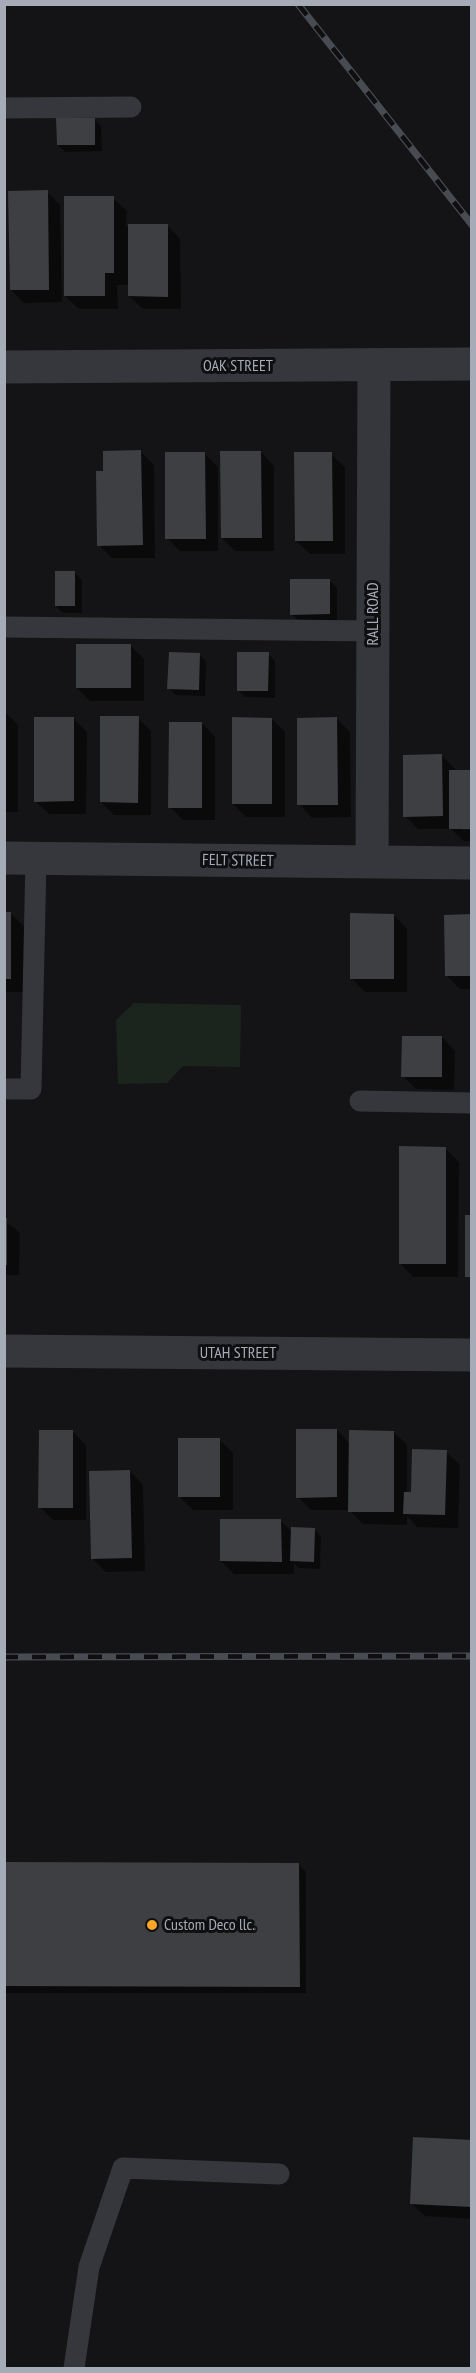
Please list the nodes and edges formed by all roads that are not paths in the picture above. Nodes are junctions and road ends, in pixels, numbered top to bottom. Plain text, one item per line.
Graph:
1 (131, 107) dead end
2 (4, 108) edge
3 (471, 364) edge
4 (374, 365) junction
5 (4, 367) edge
6 (4, 627) edge
7 (373, 631) junction
8 (20, 858) edge
9 (372, 862) junction
10 (471, 863) edge
11 (4, 1089) edge
12 (360, 1101) dead end
13 (471, 1103) edge
14 (4, 1351) edge
15 (471, 1355) edge
16 (279, 2174) dead end
17 (75, 2368) edge

1 - 2 lane
3 - 4 street, OAK STREET
4 - 5 street, OAK STREET
4 - 7 street, RALL ROAD
6 - 7 lane
7 - 9 street, RALL ROAD
8 - 9 street, FELT STREET
8 - 11 lane
9 - 10 street, FELT STREET
12 - 13 lane
14 - 15 street, UTAH STREET
16 - 17 lane

